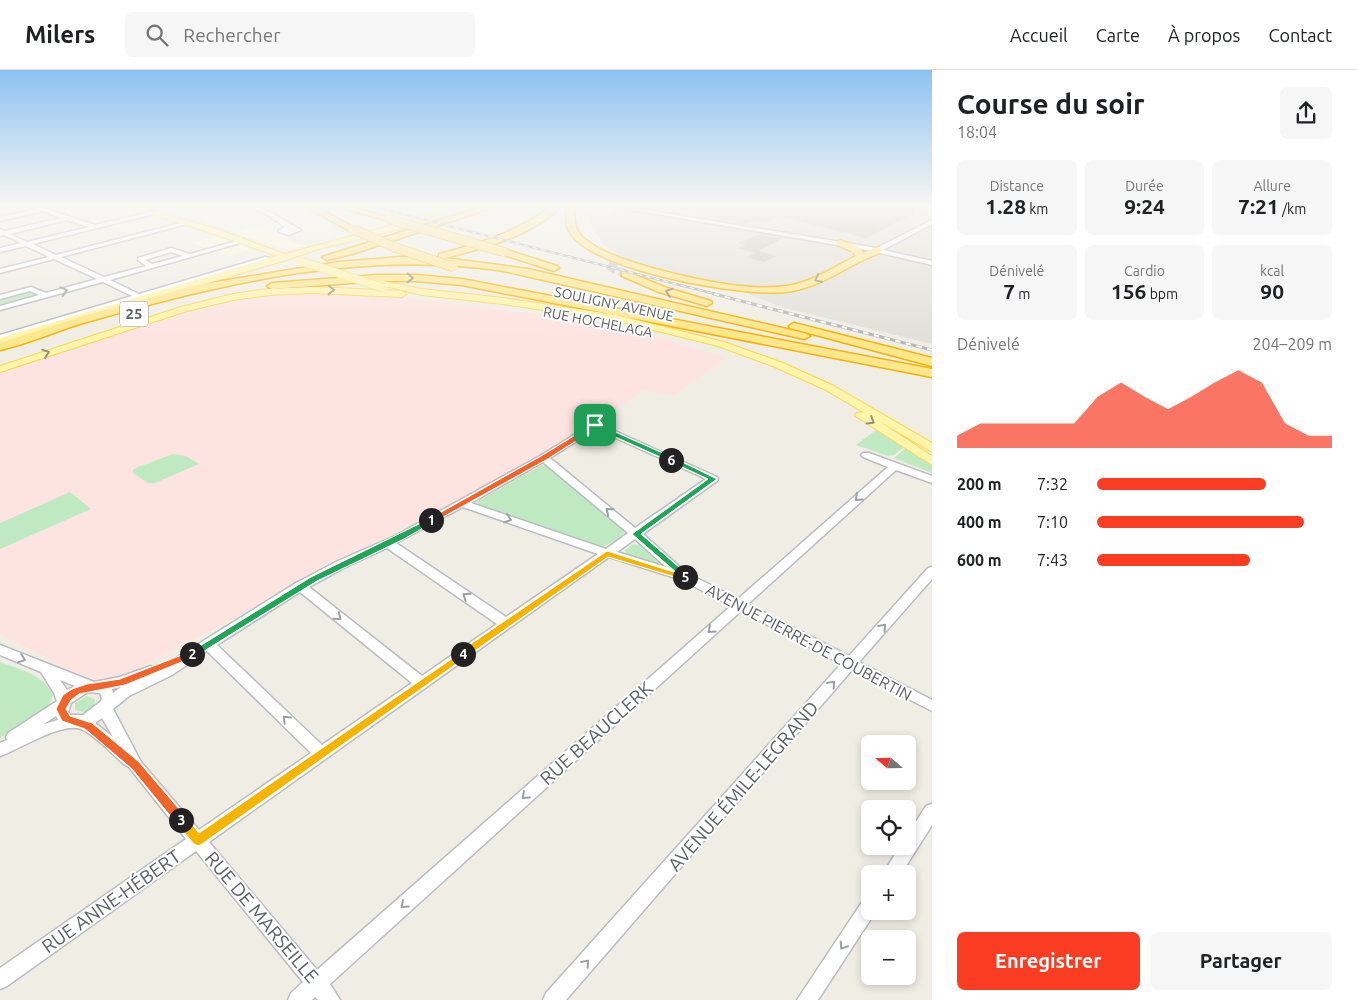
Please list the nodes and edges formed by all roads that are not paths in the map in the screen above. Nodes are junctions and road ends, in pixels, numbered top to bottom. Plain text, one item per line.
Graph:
1 (36, 248) edge
2 (89, 248) edge
3 (218, 248) edge
4 (267, 248) edge
5 (326, 248) edge
6 (347, 248) edge
7 (355, 248) edge
8 (398, 248) edge
9 (472, 248) edge
10 (491, 248) edge
11 (584, 248) edge
12 (591, 248) edge
13 (854, 248) edge
14 (880, 248) edge
15 (883, 248) edge
16 (861, 252) junction
17 (191, 256) junction
18 (55, 257) junction
19 (437, 257) dead end
20 (267, 258) dead end
21 (296, 258) junction
22 (932, 263) edge
23 (402, 264) dead end
24 (608, 265) tunnel mouth
25 (152, 266) junction
26 (0, 271) edge
27 (625, 274) tunnel mouth
28 (103, 280) junction
29 (272, 286) junction
30 (387, 288) junction
31 (188, 291) junction
32 (413, 294) junction
33 (46, 296) junction
34 (138, 296) junction
35 (0, 297) edge
36 (0, 308) edge
37 (804, 336) junction
38 (0, 337) edge
39 (0, 341) edge
40 (0, 347) edge
41 (0, 356) edge
42 (932, 362) edge
43 (932, 366) edge
44 (0, 368) edge
45 (932, 373) edge
46 (932, 448) edge
47 (866, 455) dead end
48 (544, 458) junction
49 (932, 461) edge
50 (894, 466) junction
51 (932, 480) edge
52 (462, 503) junction
53 (636, 534) junction
54 (388, 543) junction
55 (607, 554) junction
56 (932, 572) edge
57 (686, 577) junction
58 (300, 586) junction
59 (738, 605) junction
60 (507, 624) junction
61 (208, 645) junction
62 (0, 650) edge
63 (192, 654) junction
64 (851, 664) junction
65 (45, 667) junction
66 (422, 683) junction
67 (93, 687) junction
68 (63, 703) junction
69 (932, 706) edge
70 (106, 707) junction
71 (74, 721) junction
72 (0, 744) edge
73 (0, 750) edge
74 (321, 753) junction
75 (136, 766) junction
76 (932, 811) edge
77 (198, 840) junction
78 (896, 865) edge
79 (861, 919) edge
80 (0, 979) edge
81 (316, 984) junction
82 (298, 1000) edge
83 (330, 1000) edge
84 (553, 1000) edge
85 (807, 1000) edge

1 - 18 street
2 - 18 street
3 - 17 street
4 - 21 main road, RUE HOCHELAGA
5 - 21 main road
6 - 21 highway, 25
7 - 21 highway
8 - 45 highway, SOULIGNY AVENUE, bridge
9 - 19 highway
10 - 37 highway, SOULIGNY AVENUE, bridge
11 - 24 highway
16 -> 12 highway
13 - 16 highway
14 - 16 highway
15 - 22 street
17 - 25 street
17 - 25 street
18 - 26 street
18 - 28 street
20 - 34 street
21 - 30 main road, RUE HOCHELAGA, bridge
21 - 31 highway, 25
21 - 39 main road
23 - 29 highway, 25
25 - 28 street
42 -> 27 highway
33 -> 28 street
28 - 34 street
29 - 41 highway, 25
29 -> 45 highway
30 - 32 main road
30 - 32 main road, RUE HOCHELAGA
44 -> 30 main road
30 - 46 main road, RUE HOCHELAGA
31 - 37 highway
31 - 40 highway, 25
32 -> 49 main road, RUE HOCHELAGA
33 - 35 street
33 - 36 street
34 - 38 street
37 - 43 highway, SOULIGNY AVENUE
47 - 50 street
48 - 52 street
53 -> 48 street, AVENUE PIERRE-DE COUBERTIN
48 - 53 street, RUE ANNE-HÉBERT
50 - 51 street
50 -> 59 street, RUE BEAUCLERK
52 - 54 street
52 -> 55 street, AVENUE PIERRE-DE COUBERTIN
53 - 55 street, RUE ANNE-HÉBERT
53 - 57 street, AVENUE PIERRE-DE COUBERTIN
54 - 58 street
60 -> 54 street
55 - 57 street, AVENUE PIERRE-DE COUBERTIN
55 - 60 street, RUE ANNE-HÉBERT
64 -> 56 street, AVENUE ÉMILE-LEGRAND
57 - 59 street, AVENUE PIERRE-DE COUBERTIN
58 - 61 street
58 -> 66 street
59 - 64 street, AVENUE PIERRE-DE COUBERTIN
59 -> 81 street, RUE BEAUCLERK
60 - 66 street, RUE ANNE-HÉBERT
61 - 63 street
74 -> 61 street
62 -> 65 street
63 - 67 street
63 - 70 street
64 - 69 street, AVENUE PIERRE-DE COUBERTIN
84 -> 64 street, AVENUE ÉMILE-LEGRAND
65 - 67 street
65 - 68 street
66 - 74 street, RUE ANNE-HÉBERT
67 - 68 street
67 - 70 street
68 - 71 street
68 - 72 street
70 - 71 street
70 - 75 street, RUE DE MARSEILLE
71 - 73 street
71 - 75 street, RUE DE MARSEILLE
74 - 77 street, RUE ANNE-HÉBERT
75 - 77 street, RUE DE MARSEILLE
76 - 78 street
77 - 80 street, RUE ANNE-HÉBERT
77 - 81 street, RUE DE MARSEILLE
79 -> 85 street
81 - 82 street, RUE BEAUCLERK
81 - 83 street, RUE DE MARSEILLE

